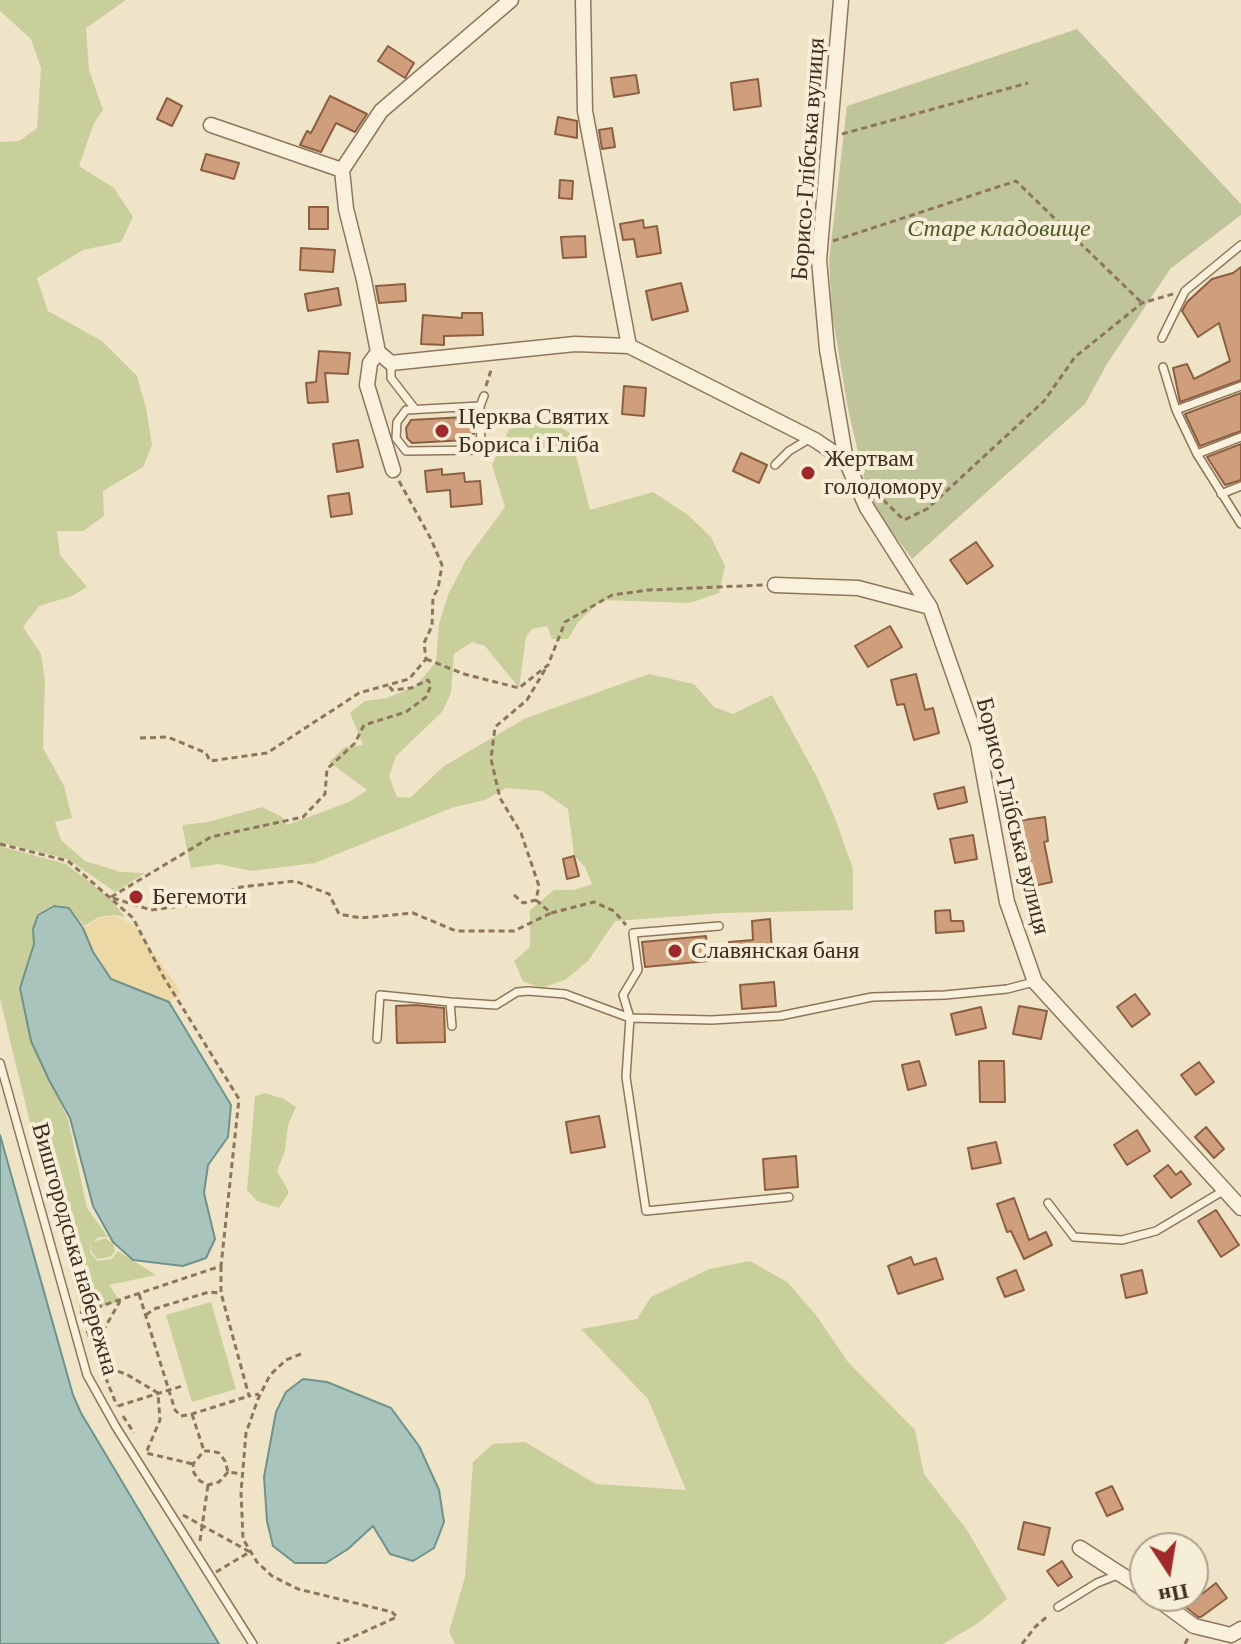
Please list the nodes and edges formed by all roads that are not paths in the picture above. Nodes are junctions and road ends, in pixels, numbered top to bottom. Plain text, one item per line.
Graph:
1 (511, 0) edge
2 (583, 0) edge
3 (841, 0) edge
4 (211, 125) dead end
5 (342, 170) junction
6 (1241, 245) edge
7 (1162, 338) dead end
8 (629, 346) junction
9 (378, 352) junction
10 (391, 363) junction
11 (1163, 367) dead end
12 (1241, 386) edge
13 (484, 396) dead end
14 (480, 406) junction
15 (415, 409) junction
16 (1176, 410) junction
17 (1241, 437) edge
18 (811, 438) junction
19 (1197, 454) junction
20 (846, 461) junction
21 (775, 465) dead end
22 (393, 470) road end
23 (1241, 486) edge
24 (1221, 494) junction
25 (1241, 524) edge
26 (775, 585) road end
27 (930, 607) junction
28 (719, 926) dead end
29 (1035, 982) junction
30 (450, 1002) junction
31 (630, 1018) junction
32 (452, 1026) dead end
33 (377, 1039) dead end
34 (0, 1063) edge
35 (1223, 1191) junction
36 (789, 1197) dead end
37 (1048, 1203) dead end
38 (1241, 1208) edge
39 (1080, 1548) dead end
40 (1120, 1574) junction
41 (1129, 1580) edge
42 (1058, 1607) road end
43 (1175, 1612) edge
44 (1234, 1636) edge
45 (253, 1644) edge

1 - 5 street
2 - 8 street
3 - 20 street, Борисо-Глібська вулиця
4 - 5 street
5 - 9 street
6 - 7 lane
8 - 10 street
8 - 18 street
9 - 10 street
9 - 22 street
10 - 15 lane
11 - 16 lane
12 - 16 lane
13 - 14 lane
14 - 15 lane
14 - 15 lane
16 - 19 lane
17 - 19 lane
18 - 20 street
18 - 21 lane
19 - 24 lane
20 - 27 street, Борисо-Глібська вулиця
23 - 24 lane
24 - 25 lane
26 - 27 street
27 - 29 street, Борисо-Глібська вулиця
28 - 31 lane
29 - 31 lane
29 - 35 street, Борисо-Глібська вулиця
30 - 31 lane
30 - 32 lane
30 - 33 lane
31 - 36 lane
34 - 45 lane, Вишгородська набережна
35 - 37 lane
35 - 38 street, Борисо-Глібська вулиця
39 - 40 street
40 - 41 street
40 - 42 lane
43 - 44 street

